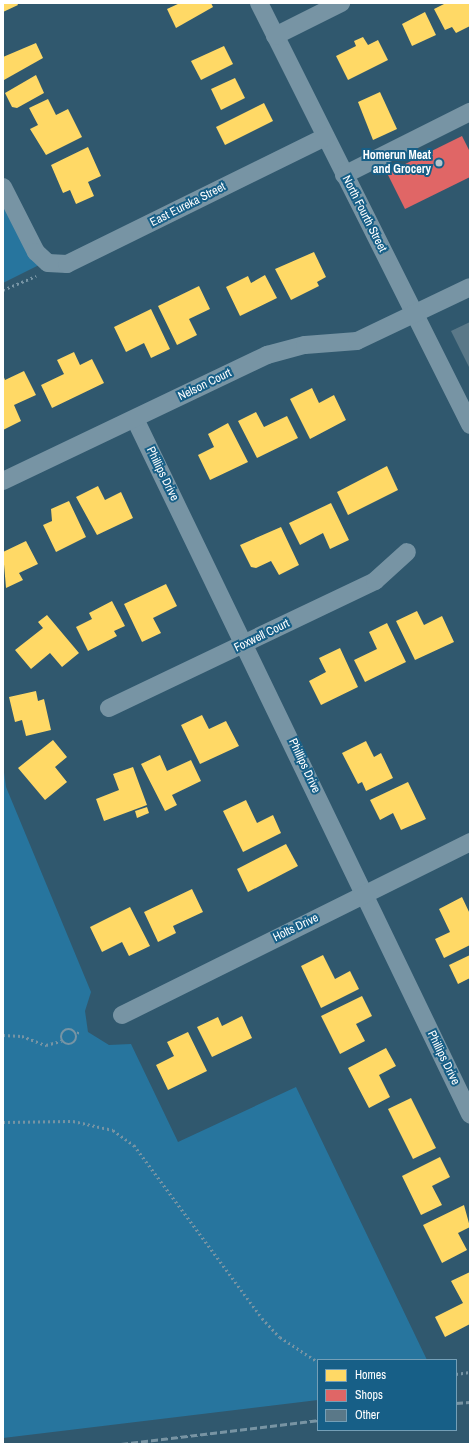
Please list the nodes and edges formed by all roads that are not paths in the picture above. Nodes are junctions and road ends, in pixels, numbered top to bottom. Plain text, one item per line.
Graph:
1 (259, 3) edge
2 (341, 3) edge
3 (275, 36) junction
4 (470, 112) edge
5 (325, 137) junction
6 (344, 175) junction
7 (3, 187) edge
8 (470, 287) edge
9 (415, 315) junction
10 (468, 416) edge
11 (135, 419) junction
12 (3, 481) edge
13 (407, 552) dead end
14 (246, 644) junction
15 (109, 708) dead end
16 (470, 842) edge
17 (365, 894) junction
18 (122, 1015) dead end
19 (470, 1114) edge

1 - 3 street, North Fourth Street
2 - 3 street
3 - 5 street, North Fourth Street
4 - 6 street
5 - 6 street, North Fourth Street
5 - 7 street, East Eureka Street
6 - 9 street, North Fourth Street
8 - 9 street, Nelson Court
9 - 10 street, North Fourth Street
9 - 11 street, Nelson Court
11 - 12 street, Nelson Court
11 - 14 street, Phillips Drive
13 - 14 street, Foxwell Court
14 - 15 street, Foxwell Court
14 - 17 street, Phillips Drive
16 - 17 street, Holts Drive
17 - 18 street, Holts Drive
17 - 19 street, Phillips Drive

